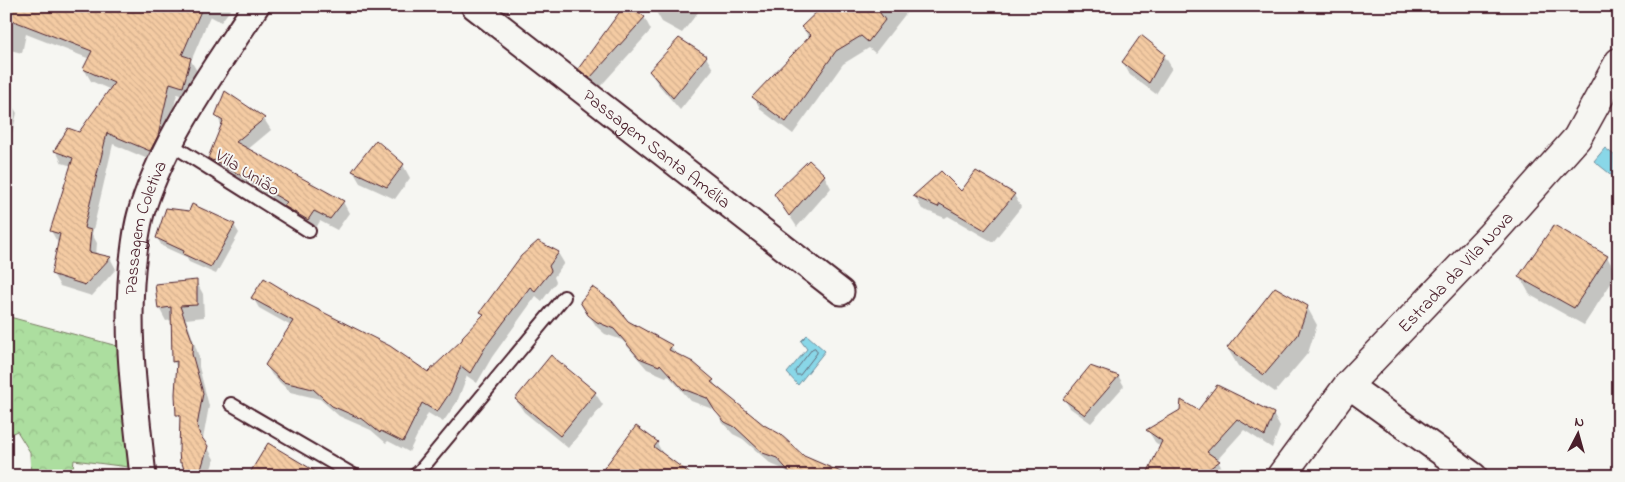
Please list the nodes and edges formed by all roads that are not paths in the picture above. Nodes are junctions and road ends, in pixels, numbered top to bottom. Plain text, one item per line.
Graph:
1 (256, 6) edge
2 (474, 6) edge
3 (1619, 62) edge
4 (169, 143) junction
5 (309, 231) dead end
6 (841, 292) dead end
7 (564, 297) dead end
8 (1348, 385) junction
9 (231, 404) dead end
10 (143, 476) edge
11 (355, 476) edge
12 (414, 476) edge
13 (1281, 476) edge
14 (1474, 476) edge

1 - 4 street, Passagem Coletiva
2 - 6 street, Passagem Santa Amélia
3 - 8 street, Estrada da Vila Nova
4 - 5 lane, Vila União
4 - 10 street, Passagem Coletiva
7 - 12 lane
8 - 13 street, Estrada da Vila Nova
8 - 14 street
9 - 11 lane

